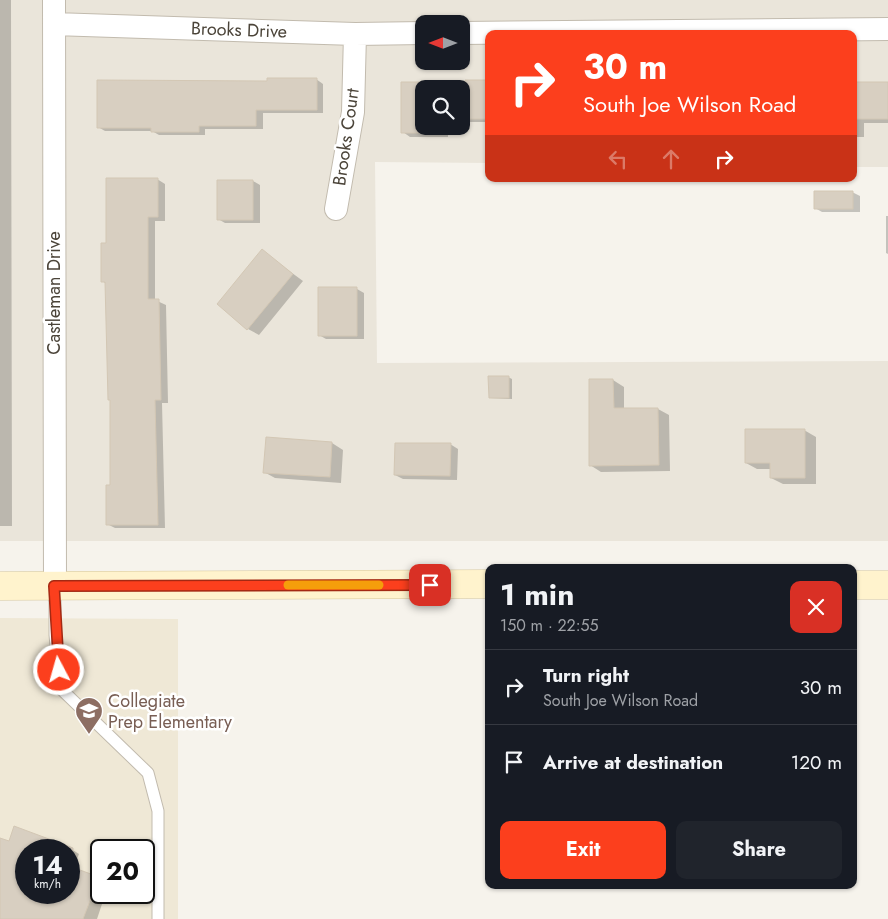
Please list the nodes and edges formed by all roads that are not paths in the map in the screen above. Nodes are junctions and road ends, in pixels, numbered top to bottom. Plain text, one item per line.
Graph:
1 (54, 0) edge
2 (54, 24) junction
3 (888, 29) edge
4 (781, 30) edge
5 (415, 33) edge
6 (470, 33) edge
7 (485, 33) edge
8 (355, 34) junction
9 (336, 209) dead end
10 (485, 584) edge
11 (857, 585) edge
12 (888, 585) edge
13 (0, 586) edge
14 (54, 586) junction
15 (158, 919) edge

1 - 2 street, Castleman Drive
2 - 8 street, Brooks Drive
2 - 14 street, Castleman Drive
3 - 4 street
5 - 8 street, Brooks Drive
6 - 7 street
8 - 9 street, Brooks Court
10 - 14 street
11 - 12 street
13 - 14 street
14 - 15 lane

